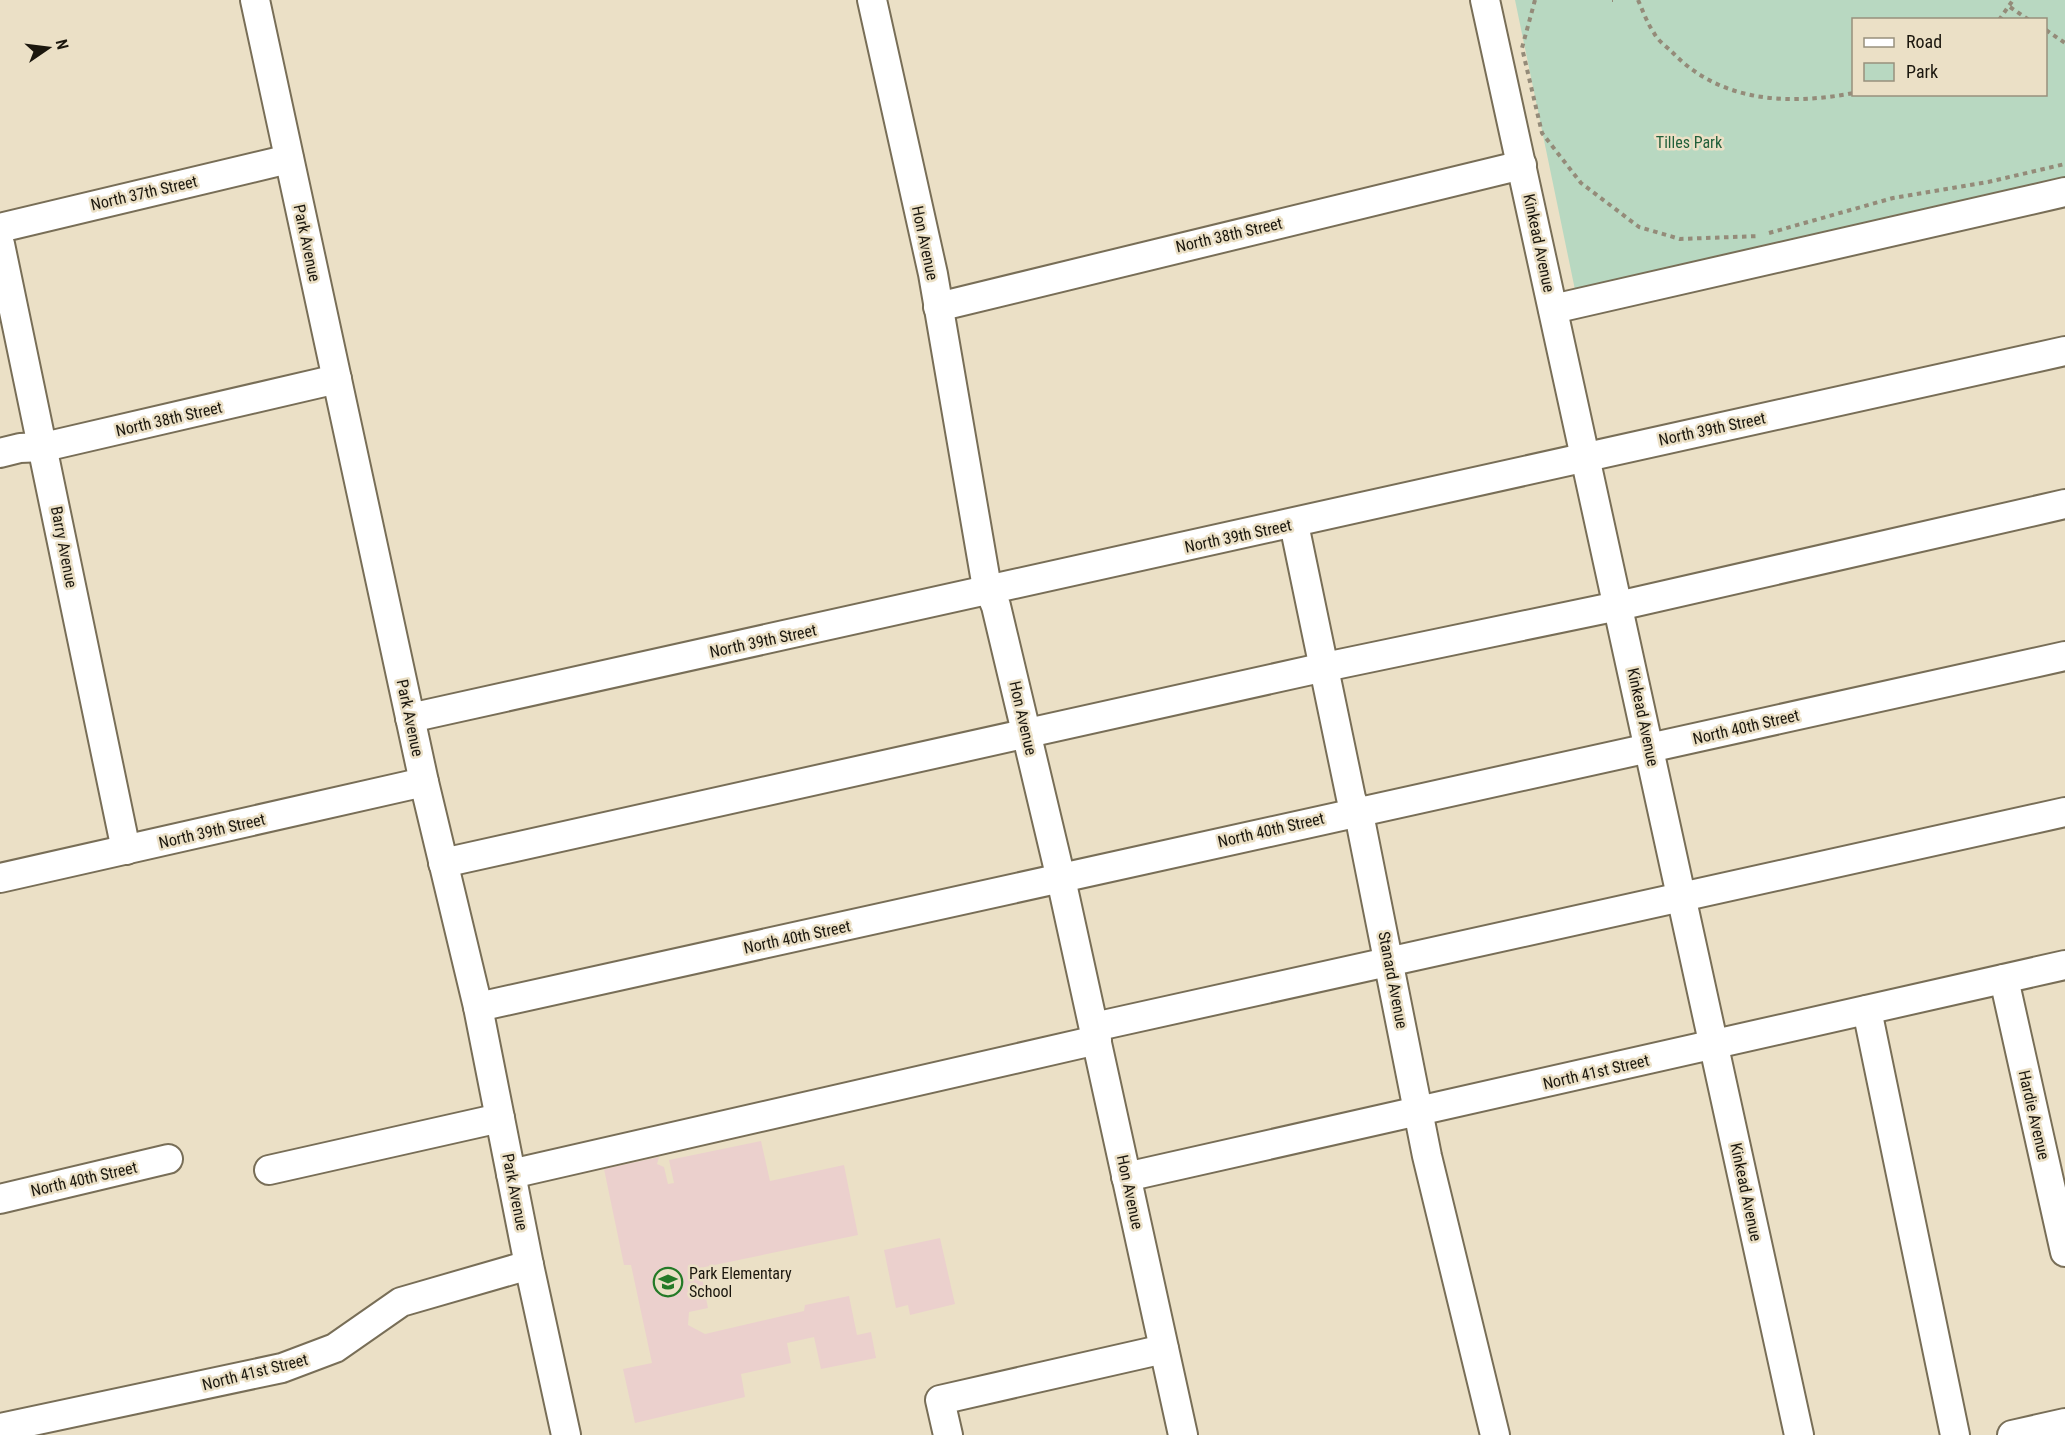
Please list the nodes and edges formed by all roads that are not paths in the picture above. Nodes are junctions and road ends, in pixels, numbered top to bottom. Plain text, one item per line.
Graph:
1 (255, 0) edge
2 (872, 0) edge
3 (1485, 0) edge
4 (289, 159) junction
5 (1522, 165) junction
6 (2065, 192) edge
7 (0, 228) edge
8 (0, 244) edge
9 (938, 307) junction
10 (1553, 309) junction
11 (2065, 351) edge
12 (337, 379) junction
13 (44, 447) junction
14 (0, 453) edge
15 (1585, 457) junction
16 (2065, 504) edge
17 (1294, 524) junction
18 (990, 591) junction
19 (1618, 606) junction
20 (2065, 656) edge
21 (1325, 667) junction
22 (410, 718) junction
23 (1027, 735) junction
24 (1649, 749) junction
25 (424, 782) junction
26 (1356, 812) junction
27 (2065, 812) edge
28 (126, 850) junction
29 (443, 863) junction
30 (0, 878) edge
31 (1061, 879) junction
32 (1682, 898) junction
33 (1389, 960) junction
34 (2065, 965) edge
35 (2004, 979) junction
36 (478, 1007) junction
37 (1867, 1010) junction
38 (1095, 1033) junction
39 (1714, 1045) junction
40 (1418, 1112) junction
41 (500, 1118) junction
42 (168, 1159) dead end
43 (269, 1170) dead end
44 (511, 1174) junction
45 (1126, 1177) junction
46 (0, 1199) edge
47 (2065, 1252) edge
48 (529, 1265) junction
49 (1164, 1349) junction
50 (0, 1428) edge
51 (2061, 1428) edge
52 (566, 1435) edge
53 (948, 1435) edge
54 (1183, 1435) edge
55 (1495, 1435) edge
56 (1799, 1435) edge
57 (1955, 1435) edge
58 (2012, 1435) edge

1 - 4 street, Park Avenue
2 - 9 street, Hon Avenue
3 - 5 street, Kinkead Avenue
4 - 7 street, North 37th Street
4 - 12 street, Park Avenue
5 - 9 street, North 38th Street
5 - 10 street, Kinkead Avenue
6 - 10 street
8 - 13 street, Barry Avenue
9 - 18 street, Hon Avenue
10 - 15 street, Kinkead Avenue
11 - 15 street, North 39th Street
12 - 13 street, North 38th Street
12 - 22 street, Park Avenue
13 - 14 street, North 38th Street
13 - 28 street, Barry Avenue
15 - 17 street, North 39th Street
15 - 19 street, Kinkead Avenue
16 - 19 street
17 - 18 street, North 39th Street
17 - 21 street, Stanard Avenue
18 - 22 street, North 39th Street
18 - 23 street, Hon Avenue
19 - 21 street
19 - 24 street, Kinkead Avenue
20 - 24 street, North 40th Street
21 - 23 street
21 - 26 street, Stanard Avenue
22 - 25 street, Park Avenue
23 - 29 street
23 - 31 street, Hon Avenue
24 - 26 street, North 40th Street
24 - 32 street, Kinkead Avenue
25 - 28 street, North 39th Street
25 - 29 street, Park Avenue
26 - 31 street, North 40th Street
26 - 33 street, Stanard Avenue
27 - 32 street
28 - 30 street, North 39th Street
29 - 36 street, Park Avenue
31 - 36 street, North 40th Street
31 - 38 street, Hon Avenue
32 - 33 street
32 - 39 street, Kinkead Avenue
33 - 38 street
33 - 40 street, Stanard Avenue
34 - 35 street, North 41st Street
35 - 37 street, North 41st Street
35 - 47 street, Hardie Avenue
36 - 41 street, Park Avenue
37 - 39 street, North 41st Street
37 - 57 street
38 - 44 street
38 - 45 street, Hon Avenue
39 - 40 street, North 41st Street
39 - 56 street, Kinkead Avenue
40 - 45 street, North 41st Street
40 - 55 street, Stanard Avenue
41 - 43 street
41 - 44 street, Park Avenue
42 - 46 street, North 40th Street
44 - 48 street, Park Avenue
45 - 49 street, Hon Avenue
48 - 50 street, North 41st Street
48 - 52 street, Park Avenue
49 - 53 street
49 - 54 street, Hon Avenue
51 - 58 street

